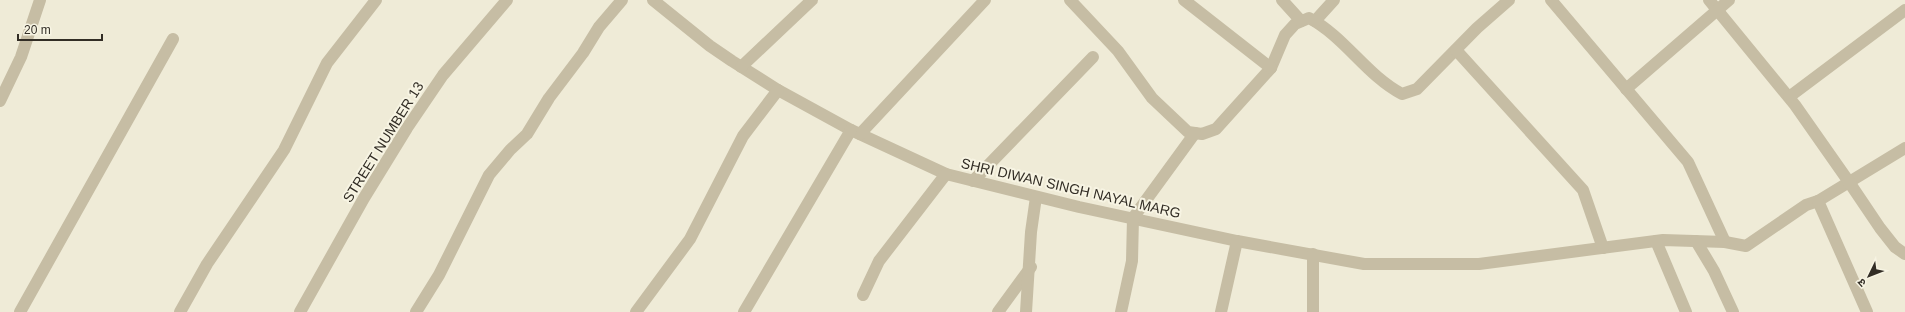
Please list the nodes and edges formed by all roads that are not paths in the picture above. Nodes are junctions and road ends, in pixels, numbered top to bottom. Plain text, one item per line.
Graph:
1 (40, 0) edge
2 (376, 0) edge
3 (507, 0) edge
4 (622, 0) edge
5 (653, 0) edge
6 (812, 0) edge
7 (985, 0) edge
8 (1070, 0) edge
9 (1184, 0) edge
10 (1282, 0) edge
11 (1334, 0) edge
12 (1509, 0) edge
13 (1551, 0) edge
14 (1729, 0) edge
15 (1713, 5) edge
16 (1905, 10) edge
17 (1301, 21) junction
18 (1315, 21) junction
19 (173, 39) dead end
20 (1456, 50) junction
21 (1093, 57) dead end
22 (741, 67) junction
23 (1271, 68) junction
24 (1626, 89) junction
25 (778, 90) junction
26 (1789, 97) junction
27 (0, 101) edge
28 (855, 132) junction
29 (1195, 133) junction
30 (1905, 148) edge
31 (946, 174) junction
32 (973, 181) junction
33 (1850, 182) junction
34 (1036, 197) junction
35 (1818, 201) junction
36 (1133, 218) junction
37 (1237, 241) junction
38 (1656, 241) junction
39 (1696, 241) junction
40 (1725, 242) junction
41 (1603, 248) junction
42 (1313, 254) junction
43 (1905, 254) edge
44 (1030, 267) junction
45 (863, 295) dead end
46 (20, 312) edge
47 (180, 312) edge
48 (300, 312) edge
49 (416, 312) edge
50 (636, 312) edge
51 (744, 312) edge
52 (998, 312) edge
53 (1026, 312) edge
54 (1121, 312) edge
55 (1221, 312) edge
56 (1314, 312) edge
57 (1686, 312) edge
58 (1734, 312) edge
59 (1867, 312) edge

1 - 27 street
2 - 47 street
3 - 48 street, STREET NUMBER 13
4 - 49 street
5 - 22 street, SHRI DIWAN SINGH NAYAL MARG
6 - 22 street
7 - 28 street
8 - 29 street
9 - 23 street
10 - 17 street
11 - 18 street
12 - 20 street
13 - 24 street
14 - 15 street
15 - 24 street
15 - 26 street
16 - 26 street
17 - 18 street
17 - 23 street
18 - 20 street
19 - 46 street
20 - 41 street
21 - 32 street
22 - 25 street, SHRI DIWAN SINGH NAYAL MARG
23 - 29 street
24 - 40 street
25 - 28 street, SHRI DIWAN SINGH NAYAL MARG
25 - 50 street
26 - 33 street
28 - 31 street, SHRI DIWAN SINGH NAYAL MARG
28 - 51 street
29 - 36 street
30 - 33 street, SHRI DIWAN SINGH NAYAL MARG
31 - 32 street, SHRI DIWAN SINGH NAYAL MARG
31 - 45 street
32 - 34 street, SHRI DIWAN SINGH NAYAL MARG
33 - 35 street, SHRI DIWAN SINGH NAYAL MARG
33 - 43 street
34 - 36 street, SHRI DIWAN SINGH NAYAL MARG
34 - 44 street
35 - 40 street, SHRI DIWAN SINGH NAYAL MARG
35 - 59 street
36 - 37 street, SHRI DIWAN SINGH NAYAL MARG
36 - 54 street
37 - 42 street, SHRI DIWAN SINGH NAYAL MARG
37 - 55 street
38 - 39 street, SHRI DIWAN SINGH NAYAL MARG
38 - 41 street, SHRI DIWAN SINGH NAYAL MARG
38 - 57 street
39 - 40 street, SHRI DIWAN SINGH NAYAL MARG
39 - 58 street
41 - 42 street, SHRI DIWAN SINGH NAYAL MARG
42 - 56 street
44 - 52 street
44 - 53 street

